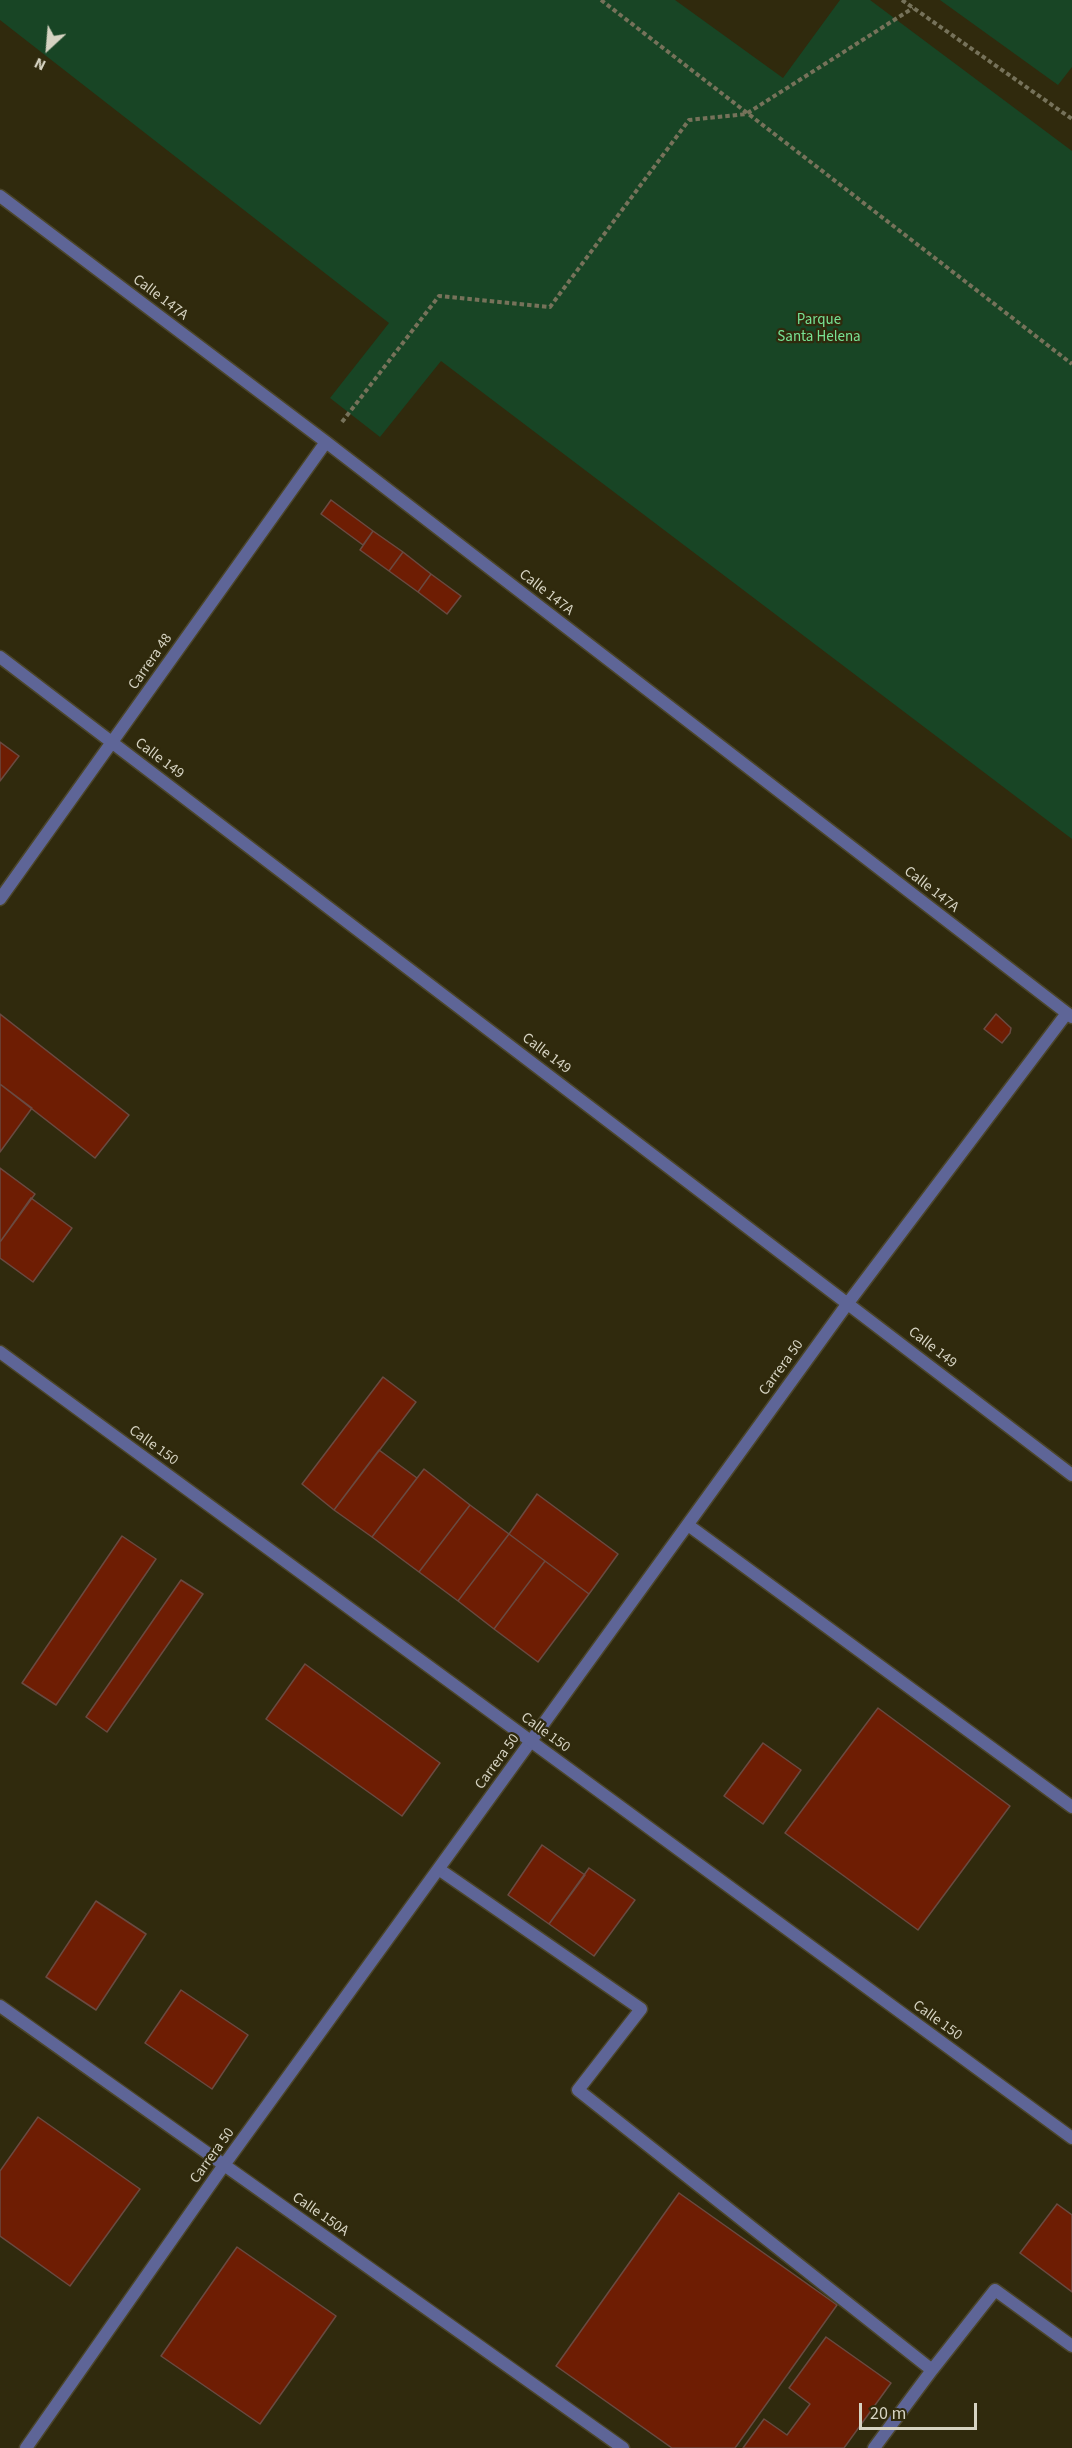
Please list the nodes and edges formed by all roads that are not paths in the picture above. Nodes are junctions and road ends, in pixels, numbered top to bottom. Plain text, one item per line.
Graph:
1 (0, 196) edge
2 (326, 442) junction
3 (0, 657) edge
4 (112, 743) junction
5 (0, 899) edge
6 (1069, 1015) edge
7 (848, 1303) junction
8 (0, 1352) edge
9 (1072, 1475) edge
10 (688, 1525) junction
11 (531, 1742) junction
12 (1072, 1807) edge
13 (440, 1870) junction
14 (0, 2006) edge
15 (1070, 2132) edge
16 (224, 2165) junction
17 (1072, 2346) edge
18 (932, 2370) junction
19 (26, 2448) edge
20 (623, 2448) edge
21 (874, 2448) edge

1 - 2 street, Calle 147A
2 - 4 street, Carrera 48
2 - 6 street, Calle 147A
3 - 4 street, Calle 149
4 - 5 street, Carrera 48
4 - 7 street, Calle 149
6 - 7 street, Carrera 50
7 - 9 street, Calle 149
7 - 10 street, Carrera 50
8 - 11 street, Calle 150
10 - 11 street, Carrera 50
10 - 12 street
11 - 13 street, Carrera 50
11 - 15 street, Calle 150
13 - 16 street, Carrera 50
13 - 18 street
14 - 16 street, Calle 150A
16 - 19 street, Carrera 50
16 - 20 street, Calle 150A
17 - 18 street
18 - 21 street

